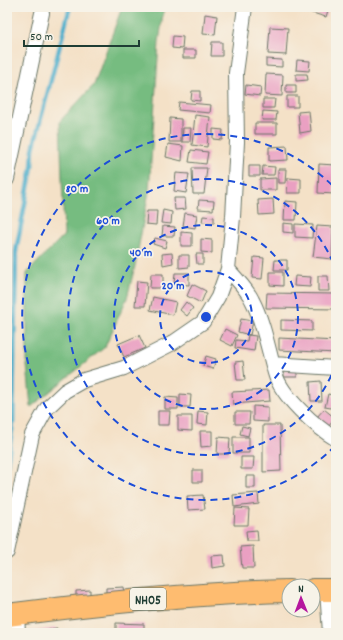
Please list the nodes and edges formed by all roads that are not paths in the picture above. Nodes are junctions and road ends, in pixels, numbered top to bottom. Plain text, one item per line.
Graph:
1 (245, 7) edge
2 (42, 13) dead end
3 (7, 179) edge
4 (228, 269) junction
5 (273, 364) junction
6 (336, 368) edge
7 (336, 439) edge
8 (7, 552) edge
9 (325, 590) edge
10 (281, 591) edge
11 (14, 621) edge
12 (330, 633) edge

1 - 4 street
2 - 3 street
4 - 5 street
4 - 8 street
5 - 6 street
5 - 7 street
9 - 12 street
10 - 11 main road, NH05

